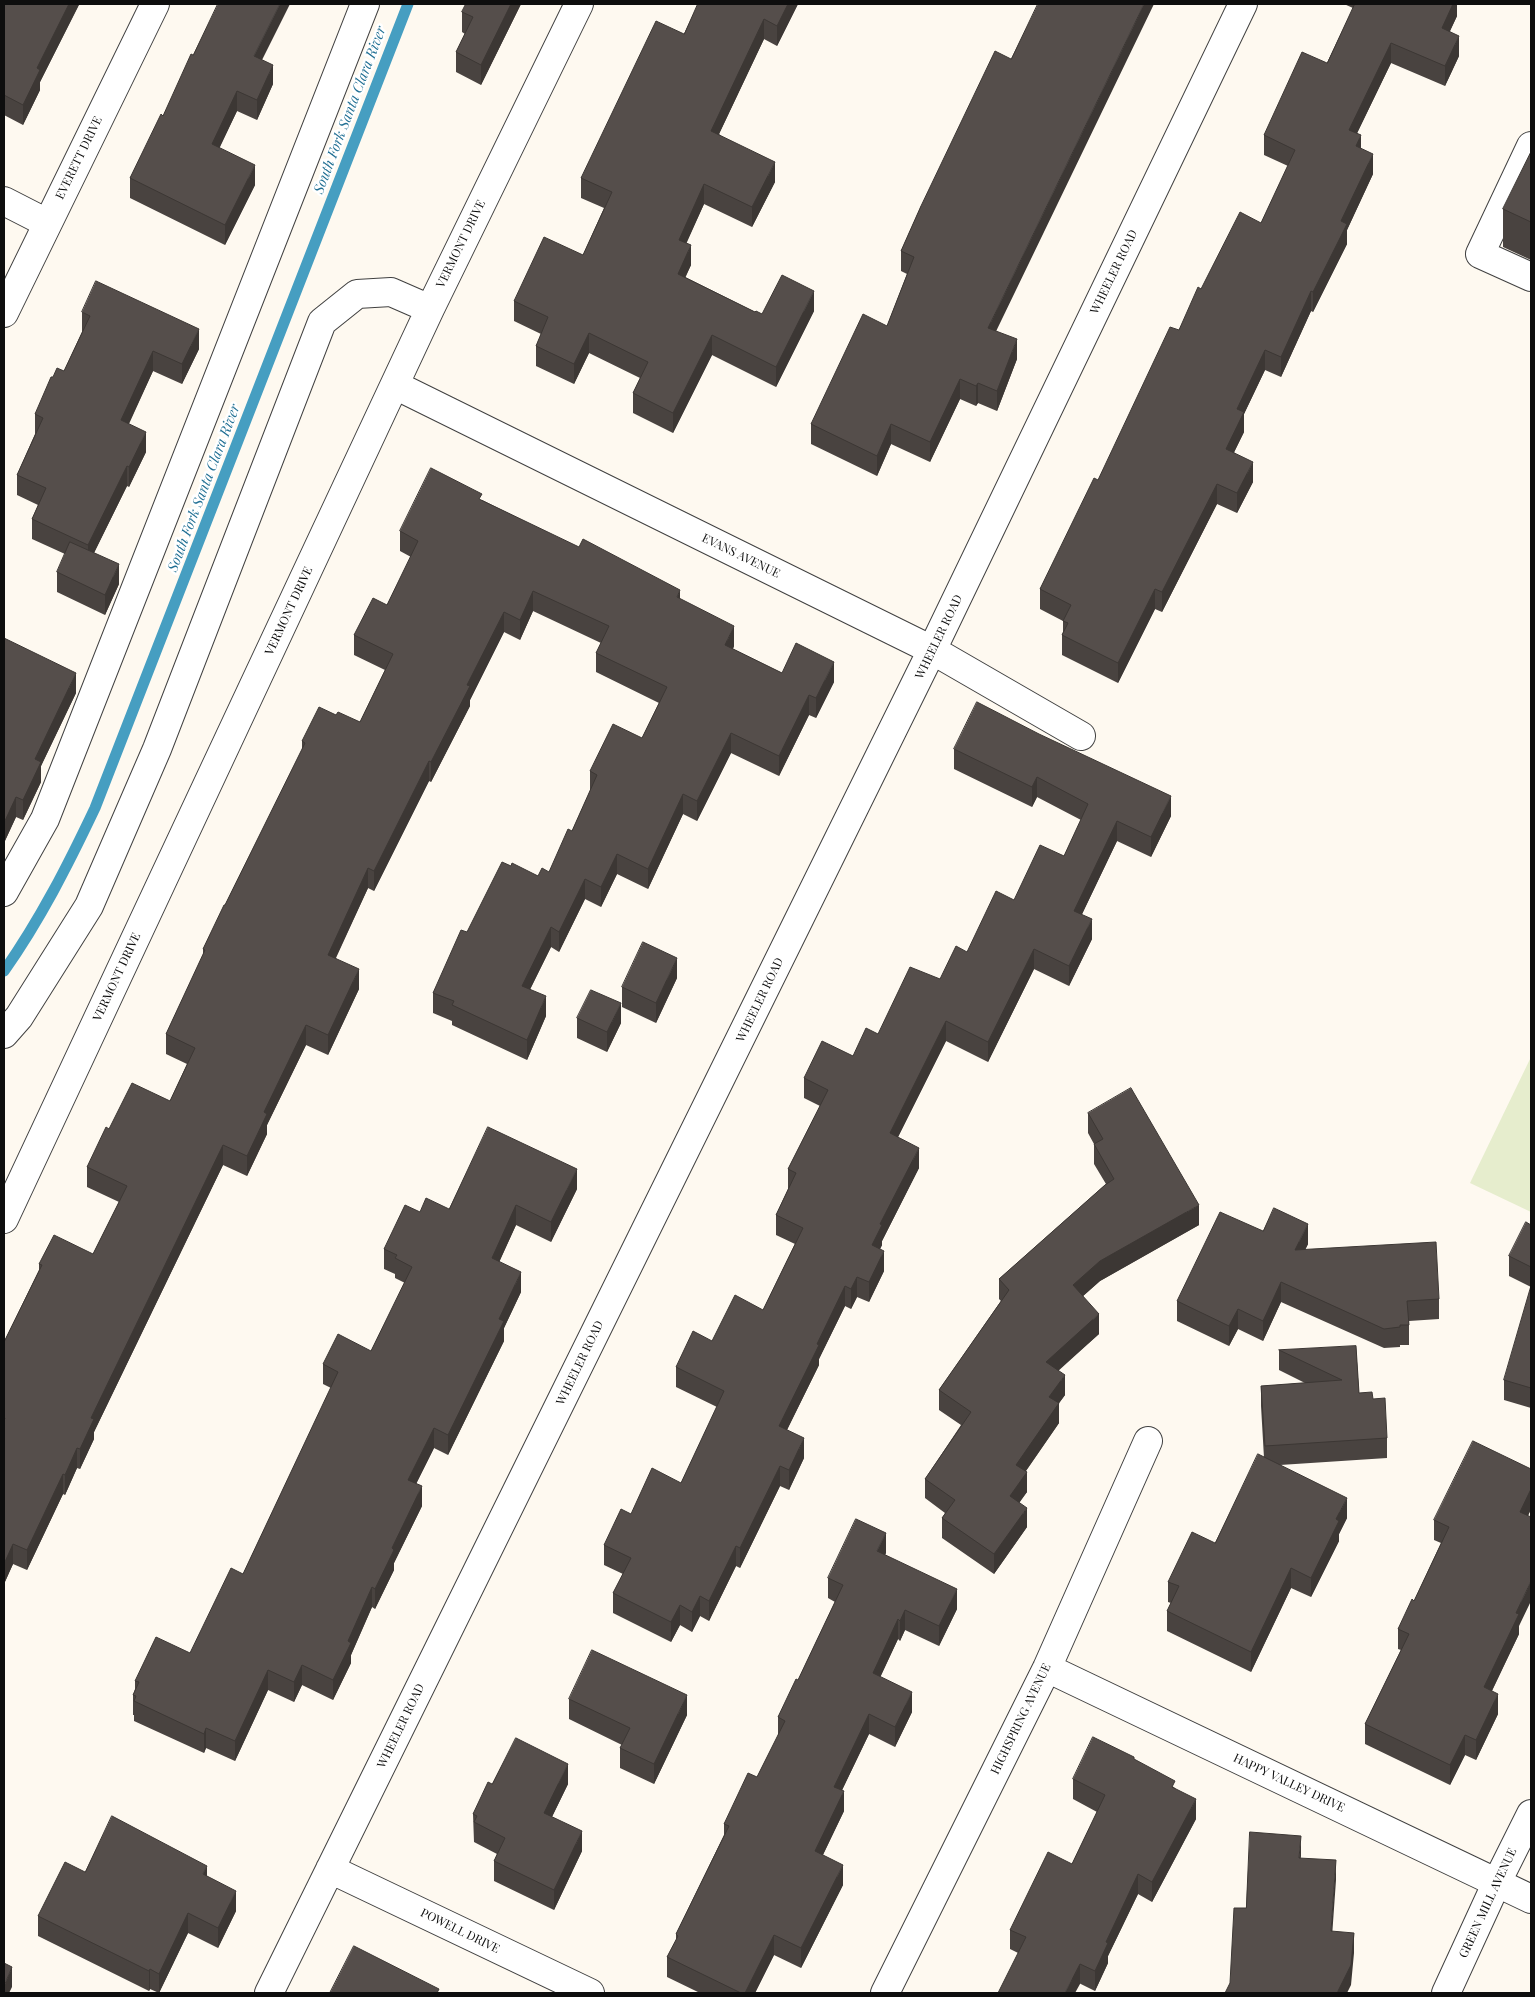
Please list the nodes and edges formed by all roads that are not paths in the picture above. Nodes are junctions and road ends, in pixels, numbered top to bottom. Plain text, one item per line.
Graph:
1 (156, 4) edge
2 (365, 4) edge
3 (578, 4) edge
4 (1243, 4) edge
5 (1531, 146) edge
6 (4, 201) edge
7 (47, 223) junction
8 (1531, 277) edge
9 (430, 309) junction
10 (4, 313) edge
11 (395, 385) junction
12 (932, 650) junction
13 (1081, 736) dead end
14 (4, 892) edge
15 (4, 1034) edge
16 (4, 1219) edge
17 (1148, 1441) dead end
18 (1047, 1668) junction
19 (1531, 1814) edge
20 (330, 1869) junction
21 (1497, 1882) junction
22 (1531, 1899) edge
23 (270, 1993) edge
24 (590, 1993) edge
25 (885, 1993) edge
26 (1446, 1993) edge

1 - 7 street, EVERETT DRIVE
2 - 14 street
3 - 9 street, VERMONT DRIVE
4 - 12 street, WHEELER ROAD
5 - 8 street
6 - 7 street
7 - 10 street, EVERETT DRIVE
9 - 11 street, VERMONT DRIVE
9 - 15 street
11 - 12 street, EVANS AVENUE
11 - 16 street, VERMONT DRIVE
12 - 13 street, EVANS AVENUE
12 - 20 street, WHEELER ROAD
17 - 18 street, HIGHSPRING AVENUE
18 - 21 street, HAPPY VALLEY DRIVE
18 - 25 street, HIGHSPRING AVENUE
19 - 21 street, GREEN MILL AVENUE
20 - 23 street, WHEELER ROAD
20 - 24 street, POWELL DRIVE
21 - 22 street, HAPPY VALLEY DRIVE
21 - 26 street, GREEN MILL AVENUE

